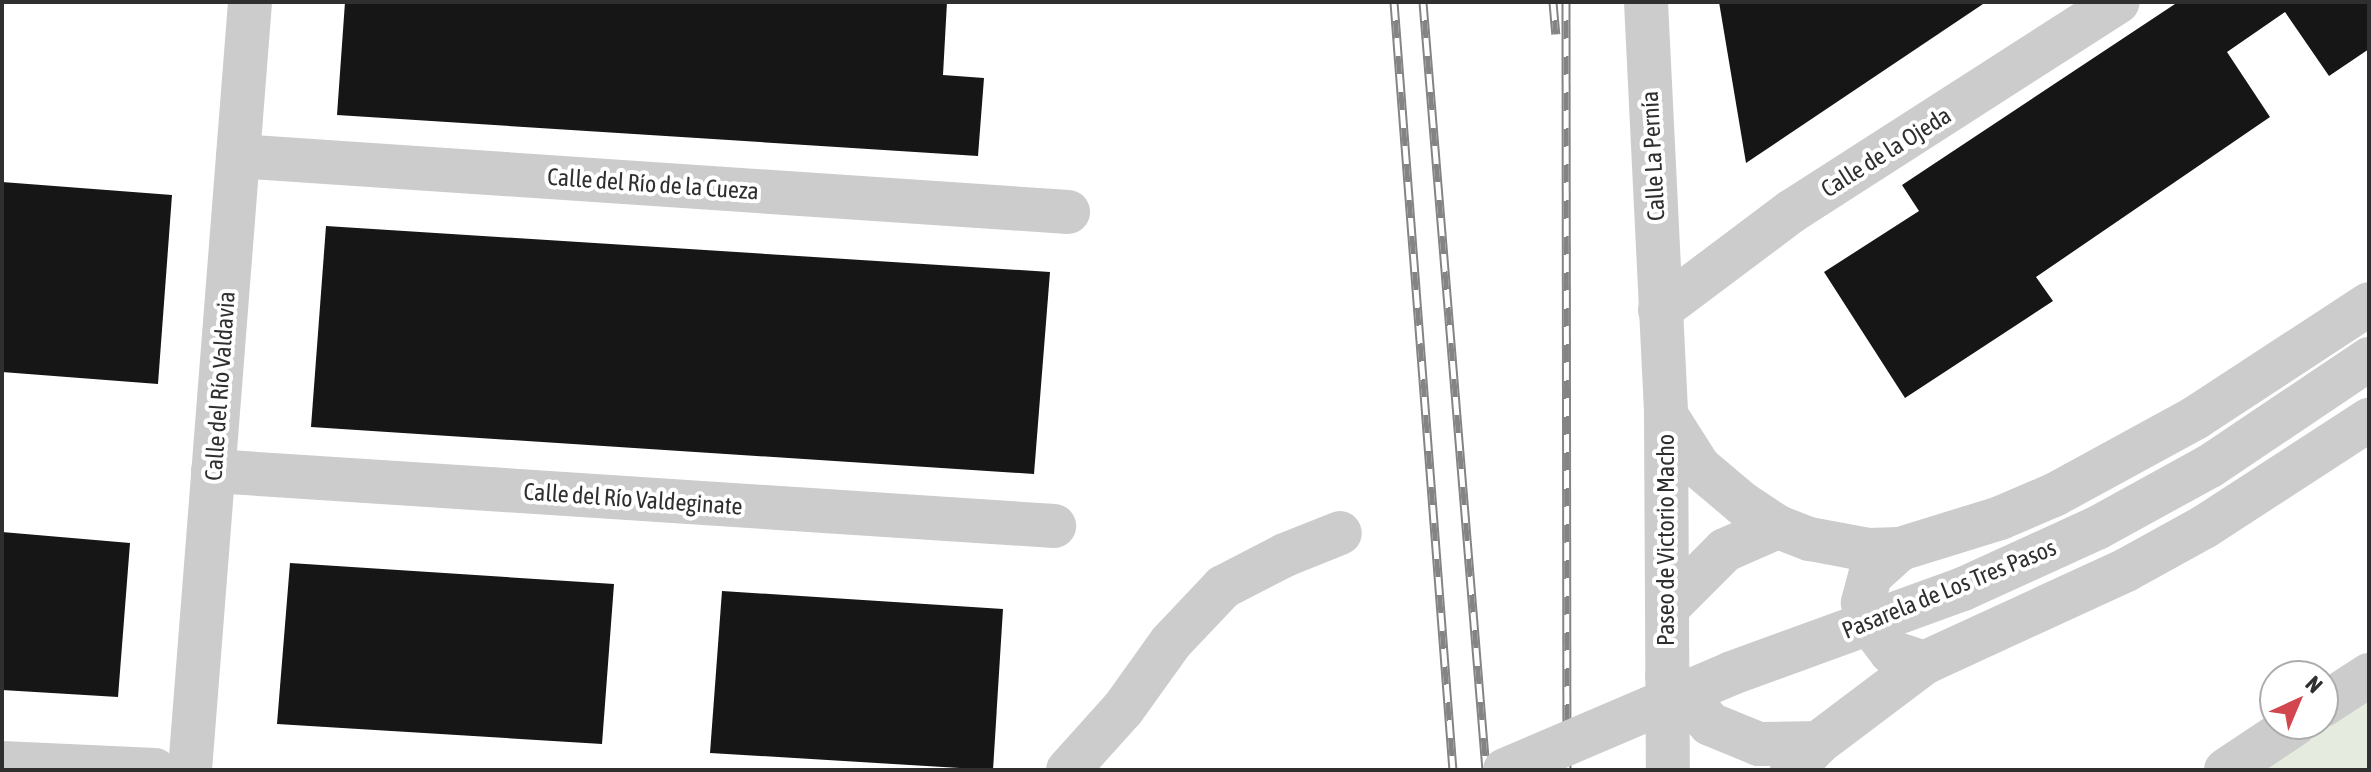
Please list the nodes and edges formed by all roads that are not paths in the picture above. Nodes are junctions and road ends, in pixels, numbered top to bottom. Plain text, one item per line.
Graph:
1 (250, 2) edge
2 (1646, 2) edge
3 (2118, 2) edge
4 (238, 156) junction
5 (1068, 212) dead end
6 (2369, 304) edge
7 (1660, 310) junction
8 (2369, 359) edge
9 (1666, 415) junction
10 (2369, 420) edge
11 (213, 471) junction
12 (1054, 526) dead end
13 (1778, 527) junction
14 (1340, 533) dead end
15 (1900, 549) junction
16 (1667, 608) junction
17 (1924, 663) junction
18 (1667, 675) junction
19 (2369, 675) edge
20 (2339, 695) edge
21 (2271, 740) edge
22 (1805, 756) edge
23 (2, 763) edge
24 (155, 770) edge
25 (190, 770) edge
26 (1068, 770) edge
27 (1505, 770) edge
28 (1668, 770) edge
29 (2226, 770) edge

1 - 4 street, Calle del Río Valdavia
2 - 7 street, Calle La Pernía
3 - 7 street, Calle de la Ojeda
4 - 5 street, Calle del Río de la Cueza
4 - 11 street, Calle del Río Valdavia
6 - 15 street
7 - 9 street, Paseo de Victorio Macho
8 - 27 street, Pasarela de Los Tres Pasos, bridge
9 - 13 street
9 - 16 street, Paseo de Victorio Macho
10 - 17 street
11 - 12 street, Calle del Río Valdeginate
11 - 25 street, Calle del Río Valdavia
13 - 15 street
13 - 16 street
14 - 26 street
15 - 17 street
16 - 18 street, Paseo de Victorio Macho
17 - 22 street
18 - 22 street
18 - 28 street, Paseo de Victorio Macho
19 - 20 street
21 - 29 street
23 - 24 street

